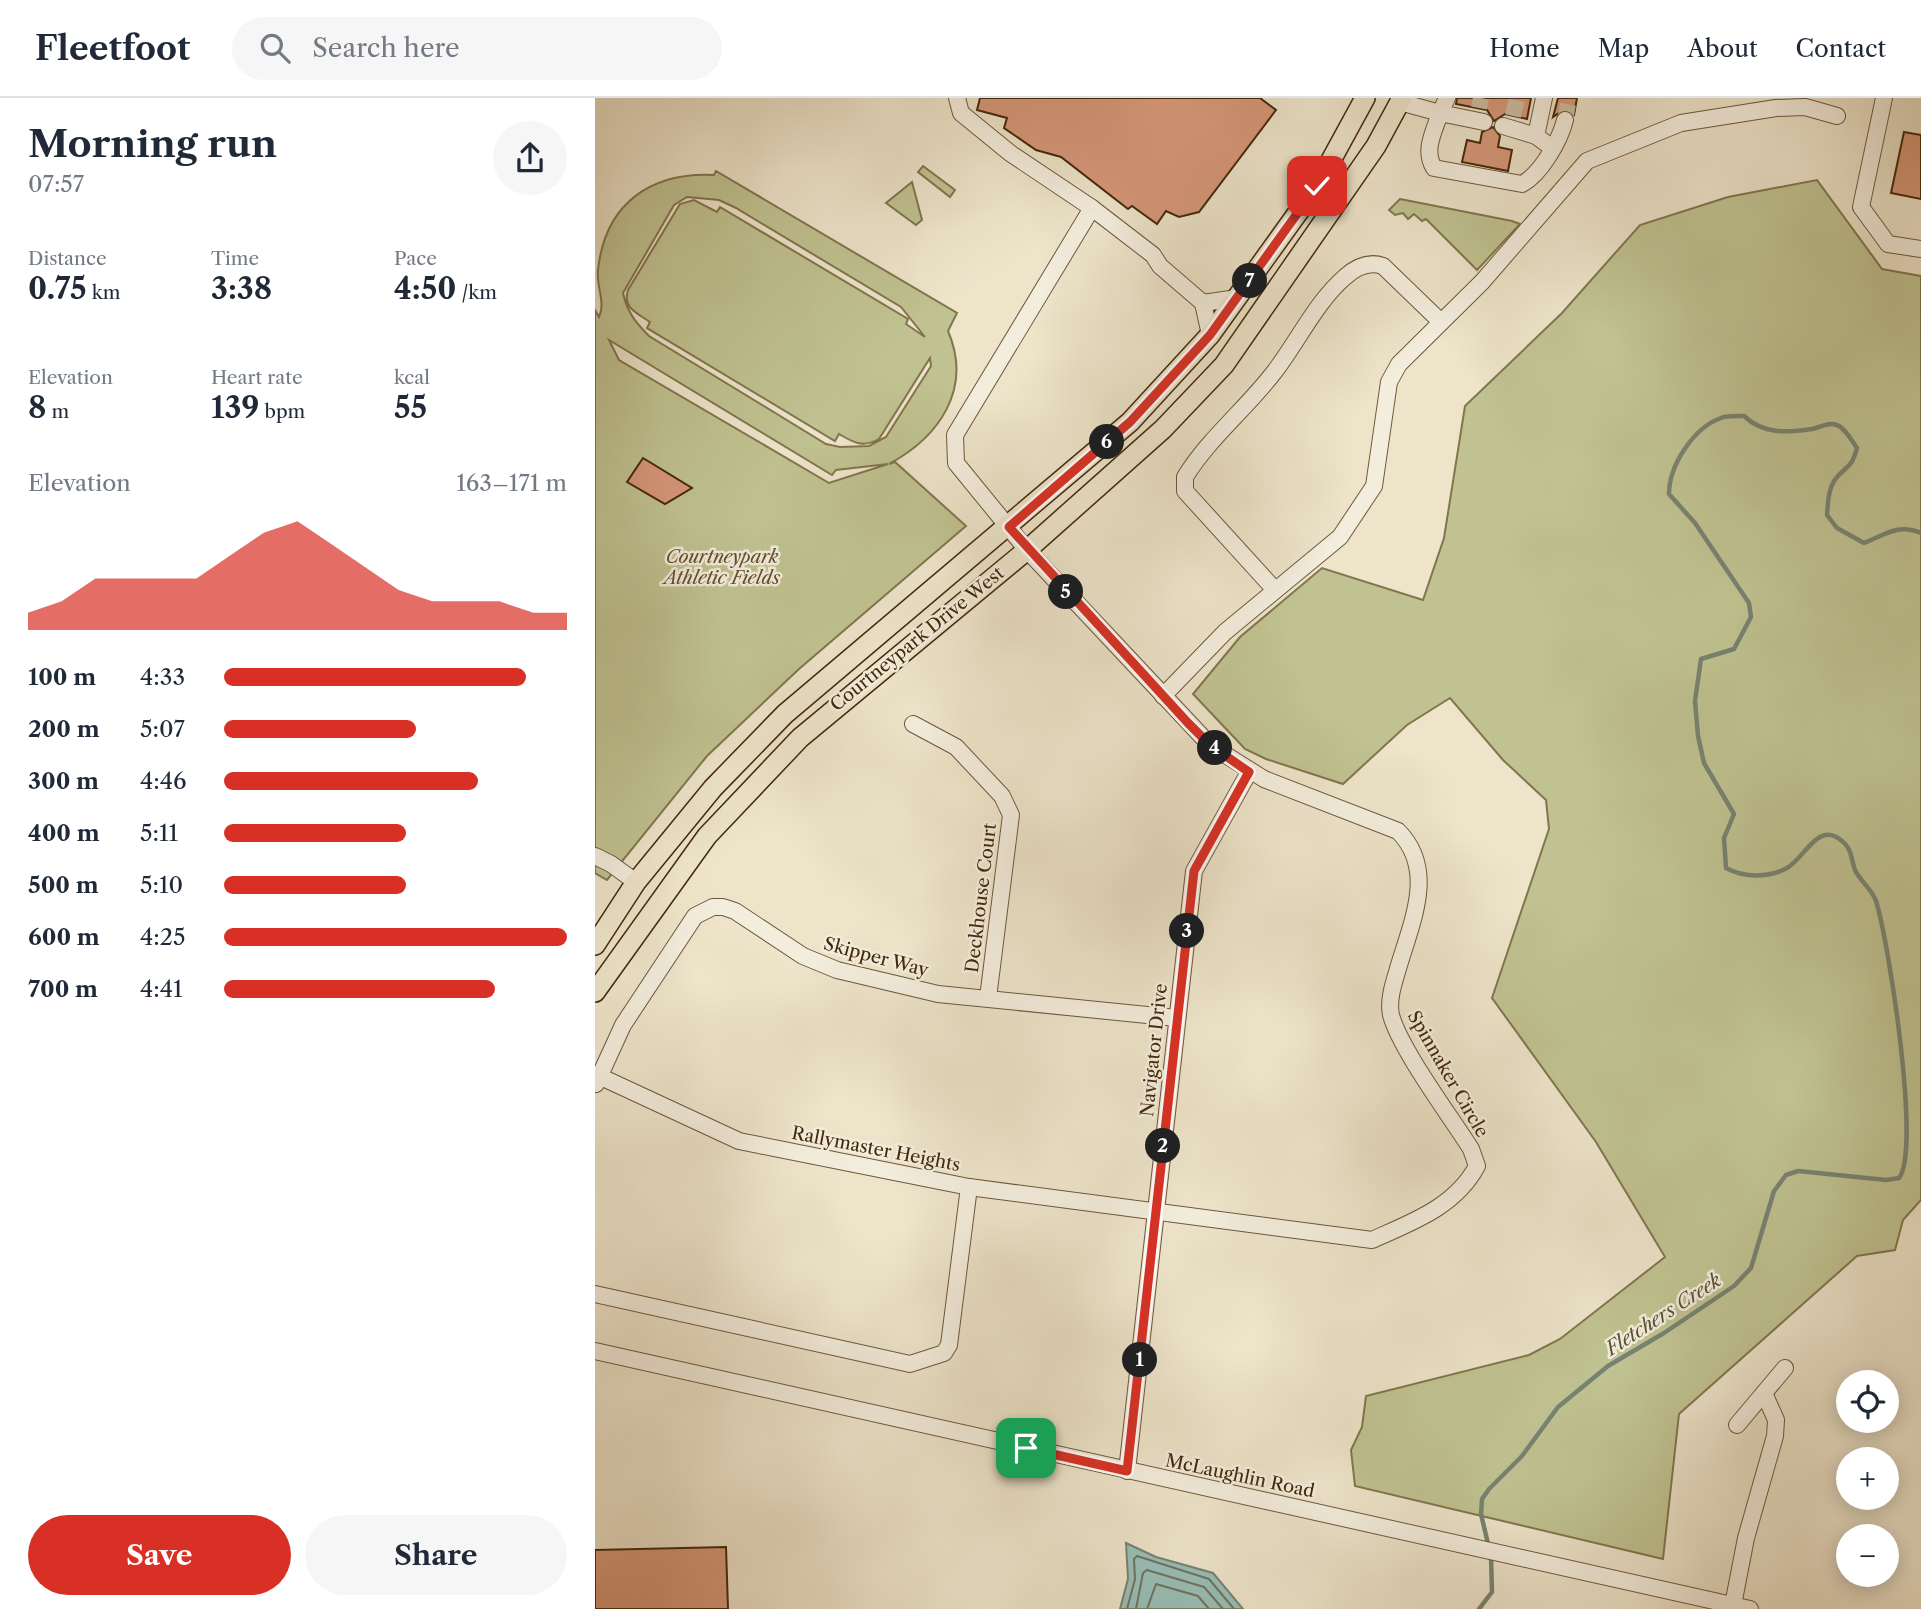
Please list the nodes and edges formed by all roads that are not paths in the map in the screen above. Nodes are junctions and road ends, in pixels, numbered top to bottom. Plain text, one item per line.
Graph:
1 (957, 98) edge
2 (1365, 98) edge
3 (1447, 98) edge
4 (1544, 98) edge
5 (1884, 98) edge
6 (1401, 100) edge
7 (1809, 103) edge
8 (1440, 114) junction
9 (1836, 116) dead end
10 (1480, 117) dead end
11 (1565, 120) tunnel mouth
12 (1509, 123) dead end
13 (1536, 136) junction
14 (1551, 147) junction
15 (1092, 208) junction
16 (1921, 249) edge
17 (1237, 298) junction
18 (1203, 303) junction
19 (1441, 322) junction
20 (1210, 335) junction
21 (1009, 527) junction
22 (1027, 550) junction
23 (1275, 590) junction
24 (1163, 696) junction
25 (913, 724) dead end
26 (1249, 772) junction
27 (595, 856) edge
28 (636, 882) junction
29 (659, 900) junction
30 (595, 945) edge
31 (595, 992) edge
32 (988, 998) junction
33 (1177, 1018) junction
34 (598, 1082) edge
35 (969, 1186) junction
36 (1157, 1209) junction
37 (595, 1294) edge
38 (596, 1350) edge
39 (1785, 1368) dead end
40 (1764, 1393) junction
41 (1737, 1425) dead end
42 (1127, 1471) junction
43 (1733, 1605) junction
44 (1750, 1609) edge

1 - 15 street
2 - 17 main road, Courtneypark Drive West
3 - 8 street
4 - 13 street
5 - 16 street
6 - 8 street
6 - 22 main road, Courtneypark Drive West
7 - 9 street
7 - 19 street
8 - 10 street
8 - 14 street
11 - 14 street
12 - 13 street
13 - 14 street
15 - 18 street
15 - 21 street, Spinnaker Circle
17 - 18 street
17 - 20 main road, Courtneypark Drive West
18 - 20 street
19 - 23 street
19 - 23 street
20 - 21 main road, Courtneypark Drive West
21 - 22 street, Spinnaker Circle
21 - 28 main road, Courtneypark Drive West
22 - 24 street, Spinnaker Circle
22 - 29 main road, Courtneypark Drive West
23 - 24 street
24 - 26 street, Spinnaker Circle
25 - 32 street, Deckhouse Court
26 - 33 street, Navigator Drive
26 - 36 street, Spinnaker Circle
27 - 28 street
28 - 29 main road
28 - 30 main road, Courtneypark Drive West
29 - 31 main road, Courtneypark Drive West
32 - 33 street, Skipper Way
32 - 34 street, Skipper Way
33 - 36 street, Navigator Drive
34 - 35 street, Rallymaster Heights
35 - 36 street, Rallymaster Heights
35 - 37 street
36 - 42 street, Navigator Drive
38 - 42 street, McLaughlin Road
39 - 40 street
40 - 41 street
40 - 43 street
42 - 43 street, McLaughlin Road
43 - 44 street, McLaughlin Road

